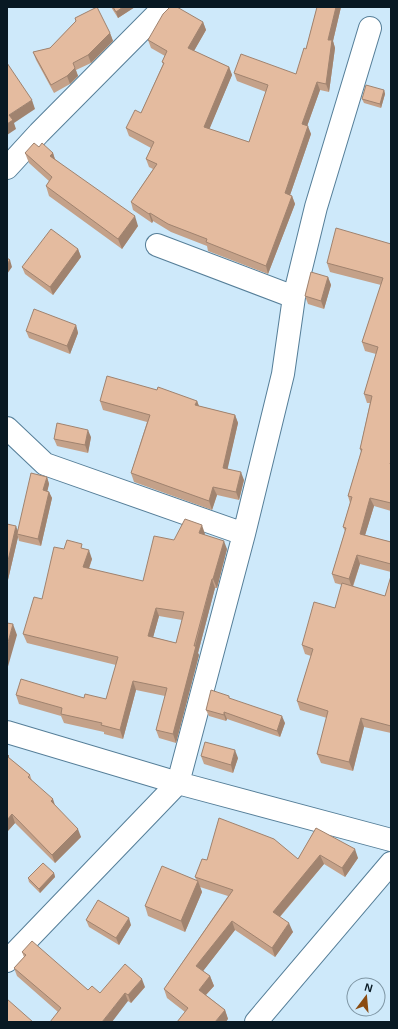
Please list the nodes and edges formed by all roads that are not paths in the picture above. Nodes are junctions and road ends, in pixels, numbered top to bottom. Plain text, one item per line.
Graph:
1 (164, 7) edge
2 (370, 28) dead end
3 (7, 168) edge
4 (157, 245) dead end
5 (294, 297) junction
6 (7, 428) edge
7 (244, 534) junction
8 (7, 732) edge
9 (178, 783) junction
10 (391, 840) edge
11 (391, 862) edge
12 (7, 961) edge
13 (256, 1022) edge

1 - 3 street
2 - 5 street
4 - 5 street
5 - 7 street
6 - 7 street
7 - 9 street
8 - 9 street
9 - 10 street
9 - 12 street
11 - 13 street

